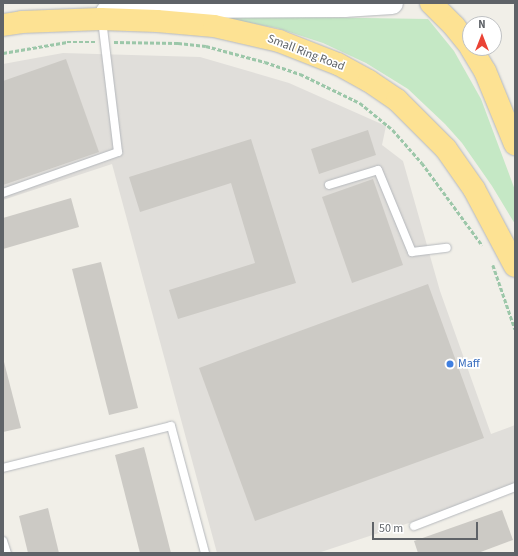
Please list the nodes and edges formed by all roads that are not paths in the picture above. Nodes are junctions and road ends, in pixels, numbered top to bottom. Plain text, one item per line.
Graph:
1 (392, 3) edge
2 (432, 3) edge
3 (101, 16) junction
4 (13, 24) edge
5 (462, 36) edge
6 (476, 56) edge
7 (515, 144) edge
8 (329, 185) dead end
9 (3, 193) edge
10 (447, 248) dead end
11 (515, 266) edge
12 (3, 468) edge
13 (515, 487) edge
14 (414, 526) dead end
15 (3, 542) edge
16 (6, 553) edge
17 (205, 553) edge

1 - 3 main road
2 - 5 highway
3 - 4 highway, Small Ring Road
3 - 9 lane
3 - 11 highway, Small Ring Road
6 - 7 highway
8 - 10 lane
12 - 17 lane
13 - 14 lane
15 - 16 lane

